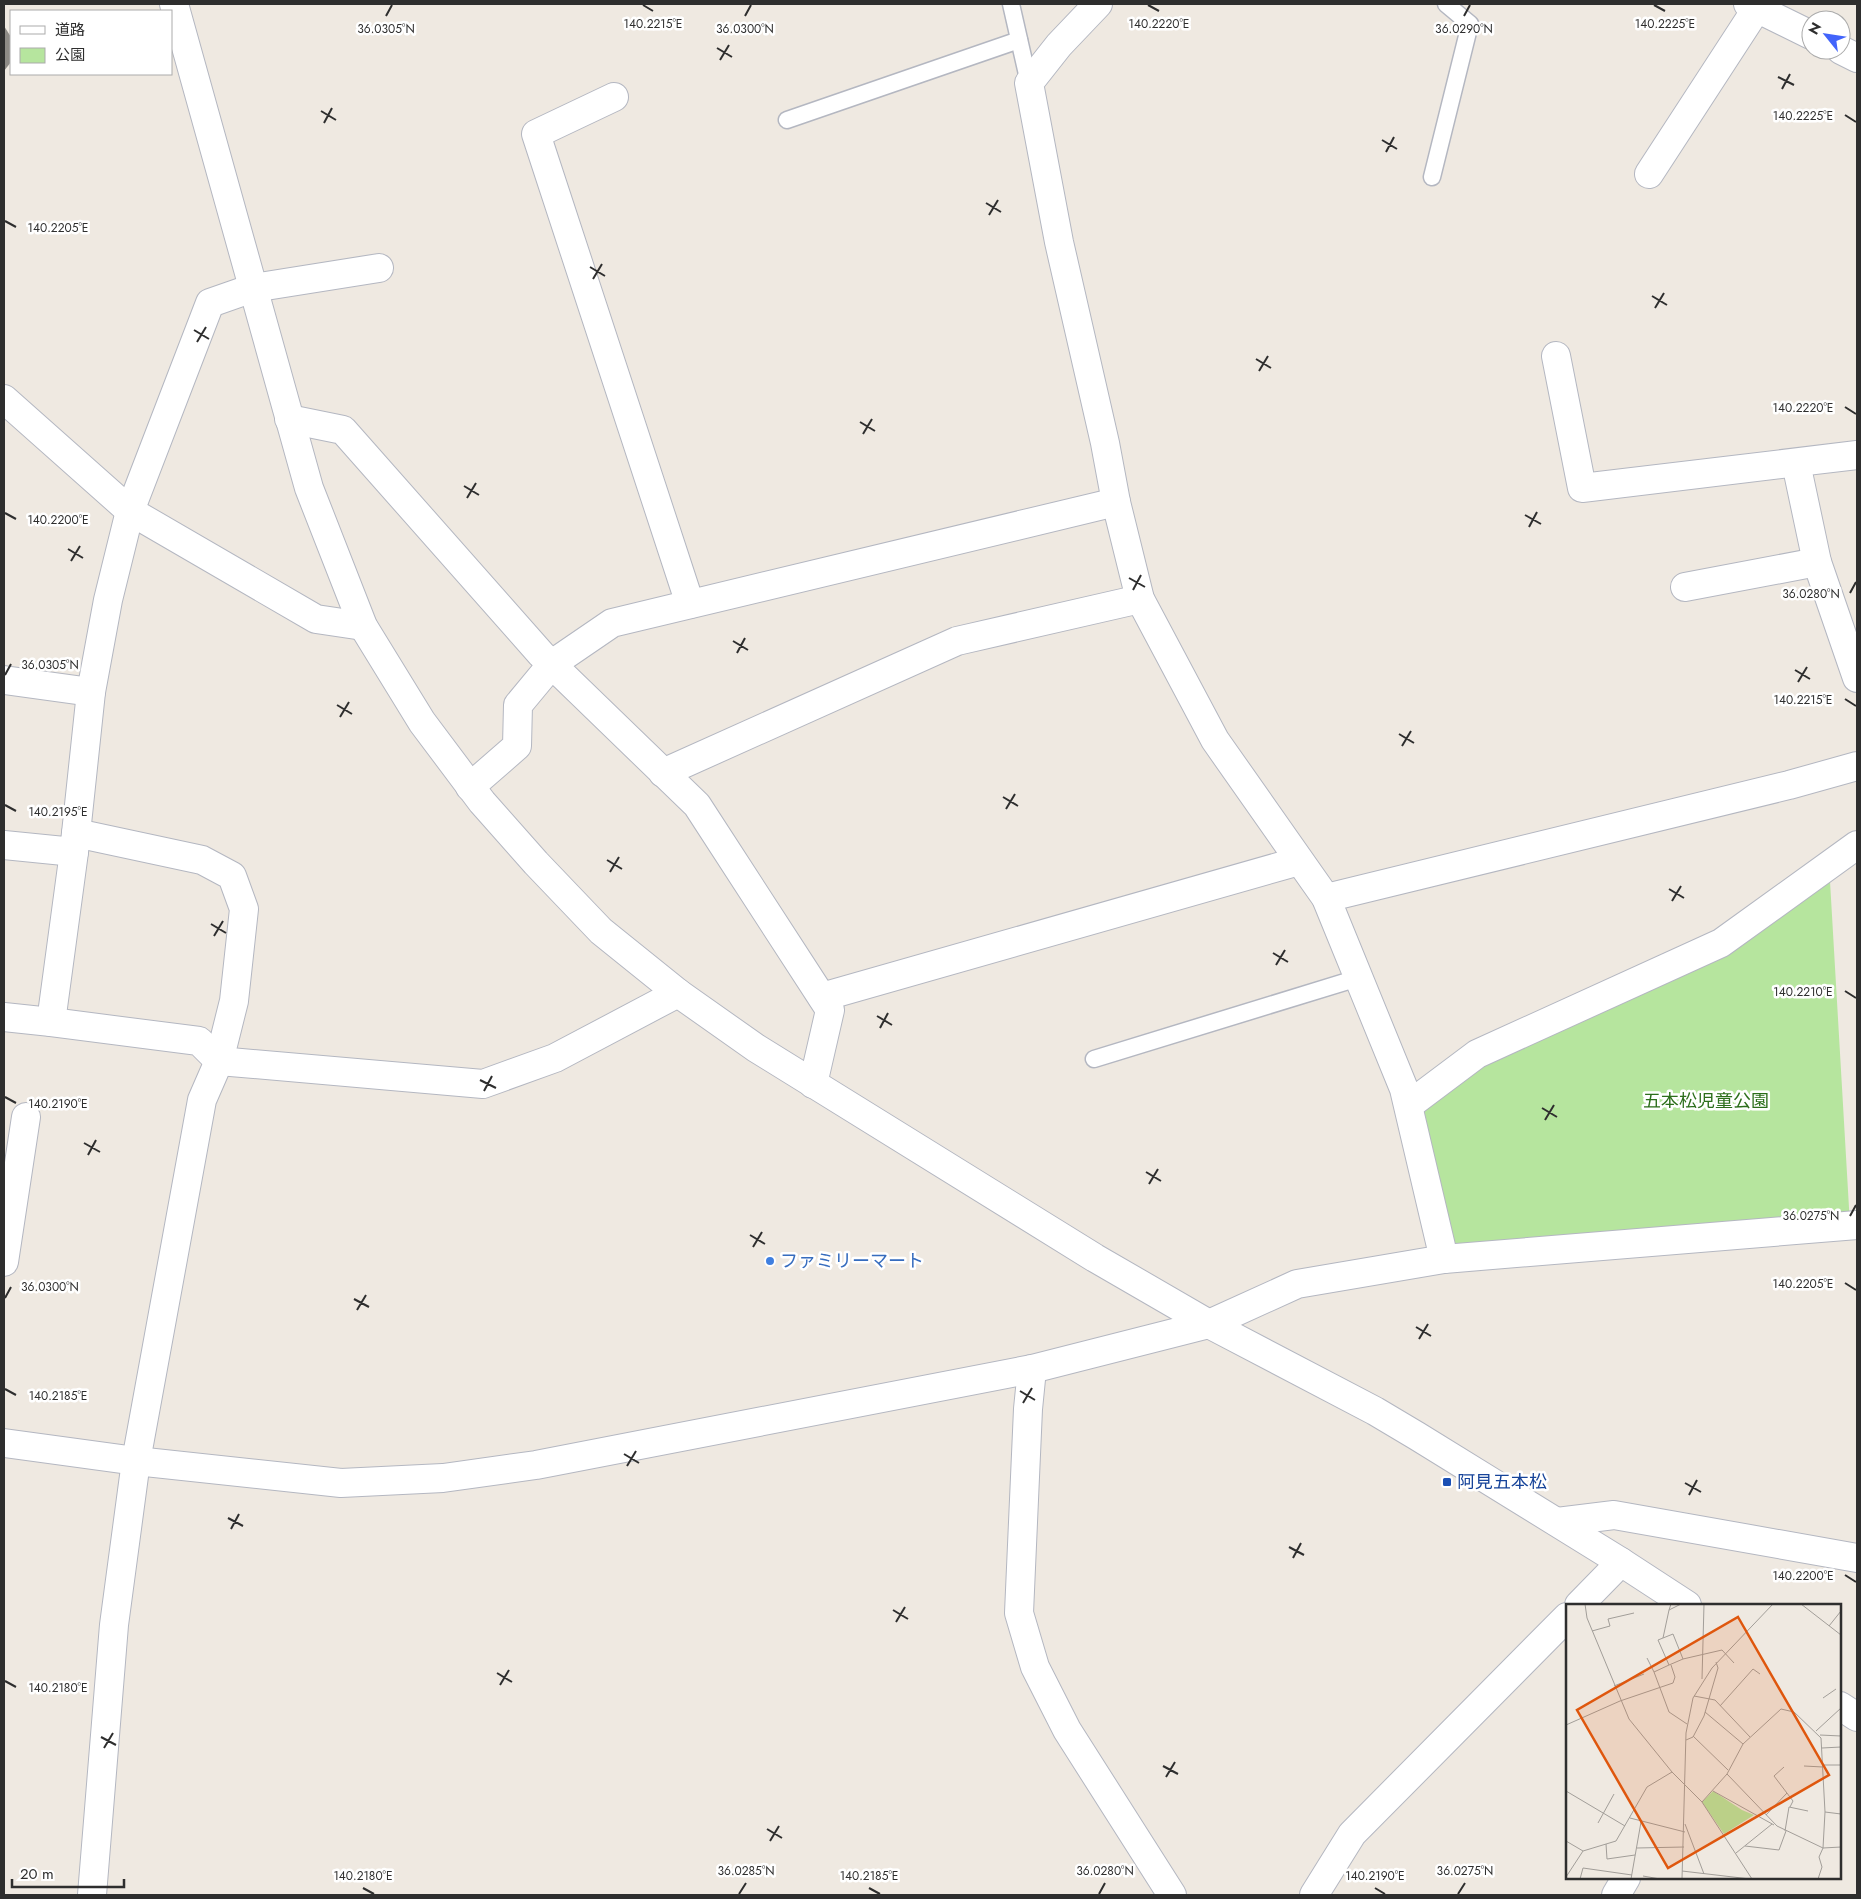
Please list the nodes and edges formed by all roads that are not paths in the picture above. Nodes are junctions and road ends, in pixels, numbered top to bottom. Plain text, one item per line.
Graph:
1 (174, 4) edge
2 (1011, 4) edge
3 (1098, 4) edge
4 (1446, 4) edge
5 (1752, 6) edge
6 (1801, 30) edge
7 (1019, 40) junction
8 (1029, 83) junction
9 (614, 97) dead end
10 (787, 120) dead end
11 (1649, 174) dead end
12 (1432, 177) dead end
13 (379, 268) dead end
14 (253, 288) junction
15 (1556, 356) dead end
16 (4, 399) edge
17 (290, 419) junction
18 (1857, 455) edge
19 (1796, 463) junction
20 (1116, 502) junction
21 (130, 511) junction
22 (1817, 562) junction
23 (1685, 587) dead end
24 (1140, 600) junction
25 (690, 604) junction
26 (363, 626) junction
27 (552, 664) junction
28 (1857, 678) edge
29 (4, 680) edge
30 (91, 692) junction
31 (1857, 766) edge
32 (663, 773) junction
33 (470, 787) junction
34 (75, 843) junction
35 (4, 845) edge
36 (1857, 845) edge
37 (1300, 862) junction
38 (1326, 898) junction
39 (1358, 978) junction
40 (678, 993) junction
41 (822, 997) junction
42 (4, 1017) edge
43 (51, 1022) junction
44 (1094, 1059) dead end
45 (219, 1061) junction
46 (813, 1084) junction
47 (1409, 1105) junction
48 (26, 1117) dead end
49 (1857, 1225) edge
50 (1444, 1259) junction
51 (4, 1262) edge
52 (1209, 1324) junction
53 (1032, 1369) junction
54 (4, 1443) edge
55 (136, 1461) junction
56 (1556, 1522) junction
57 (1857, 1558) edge
58 (1621, 1562) junction
59 (1579, 1604) edge
60 (1685, 1604) edge
61 (1566, 1618) edge
62 (1841, 1707) edge
63 (1857, 1718) edge
64 (1625, 1879) edge
65 (92, 1895) edge
66 (1172, 1895) edge
67 (1314, 1895) edge
68 (1616, 1895) edge

1 - 14 street
2 - 7 lane
3 - 8 street
4 - 12 lane
5 - 6 street
5 - 11 street
7 - 8 lane
7 - 10 lane
8 - 20 street
9 - 25 street
13 - 14 street
14 - 17 street
14 - 21 street
15 - 19 street
16 - 21 street
17 - 26 street
17 - 27 street
18 - 19 street
19 - 22 street
20 - 24 street
20 - 25 street
21 - 26 street
21 - 30 street
22 - 23 street
22 - 28 street
24 - 32 street
24 - 37 street
25 - 27 street
26 - 33 street
27 - 32 street
27 - 33 street
29 - 30 street
30 - 34 street
31 - 38 street
32 - 41 street
33 - 40 street
34 - 35 street
34 - 43 street
34 - 45 street
36 - 47 street
37 - 38 street
37 - 41 street
38 - 39 street
39 - 44 lane
39 - 47 street
40 - 45 street
40 - 46 street
41 - 46 street
42 - 43 street
43 - 45 street
45 - 55 street
46 - 52 street
47 - 50 street
48 - 51 street
49 - 50 street
50 - 52 street
52 - 53 street
52 - 56 street
53 - 55 street
53 - 66 street
54 - 55 street
55 - 65 street
56 - 57 street
56 - 58 street
58 - 59 street
58 - 60 street
61 - 67 street
62 - 63 street
64 - 68 street

